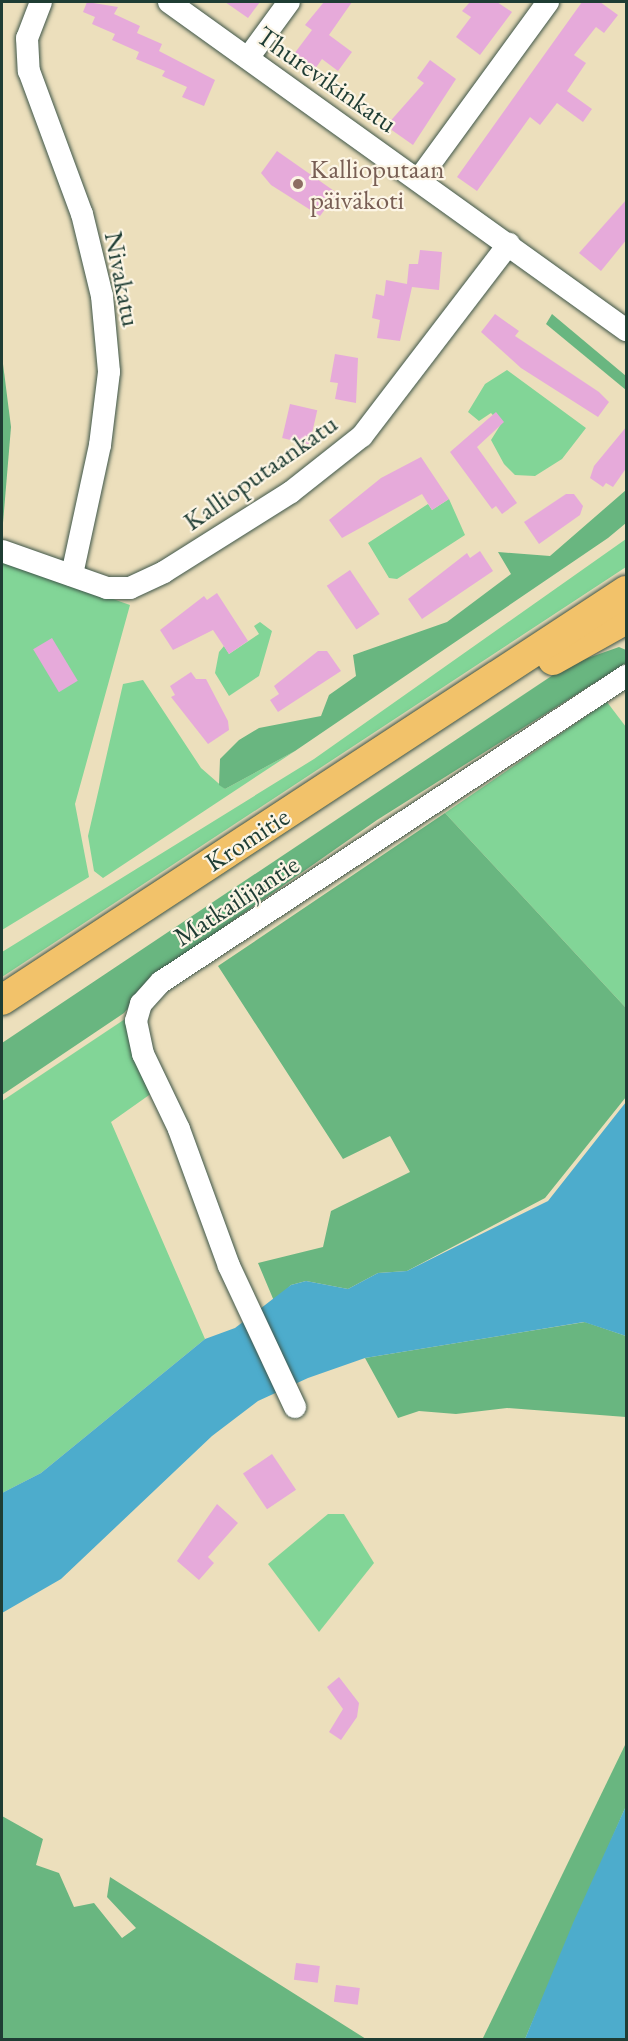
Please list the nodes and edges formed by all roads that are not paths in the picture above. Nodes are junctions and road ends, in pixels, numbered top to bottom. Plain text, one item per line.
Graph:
1 (41, 2) edge
2 (169, 2) edge
3 (289, 2) edge
4 (548, 2) edge
5 (248, 58) junction
6 (419, 179) junction
7 (509, 244) junction
8 (626, 330) edge
9 (2, 551) edge
10 (72, 575) junction
11 (627, 591) edge
12 (627, 619) edge
13 (627, 676) edge
14 (494, 681) junction
15 (2, 1000) edge
16 (295, 1407) dead end

1 - 10 street, Nivakatu
2 - 5 street, Thurevikinkatu
3 - 5 street
4 - 6 street
5 - 6 street, Thurevikinkatu
6 - 7 street, Thurevikinkatu
7 - 8 street, Thurevikinkatu
7 - 10 street, Kallioputaankatu
9 - 10 street, Kallioputaankatu
11 - 14 main road, Kromitie
12 - 14 main road, Kromitie
13 - 16 street, Matkailijantie
14 - 15 main road, Kromitie

